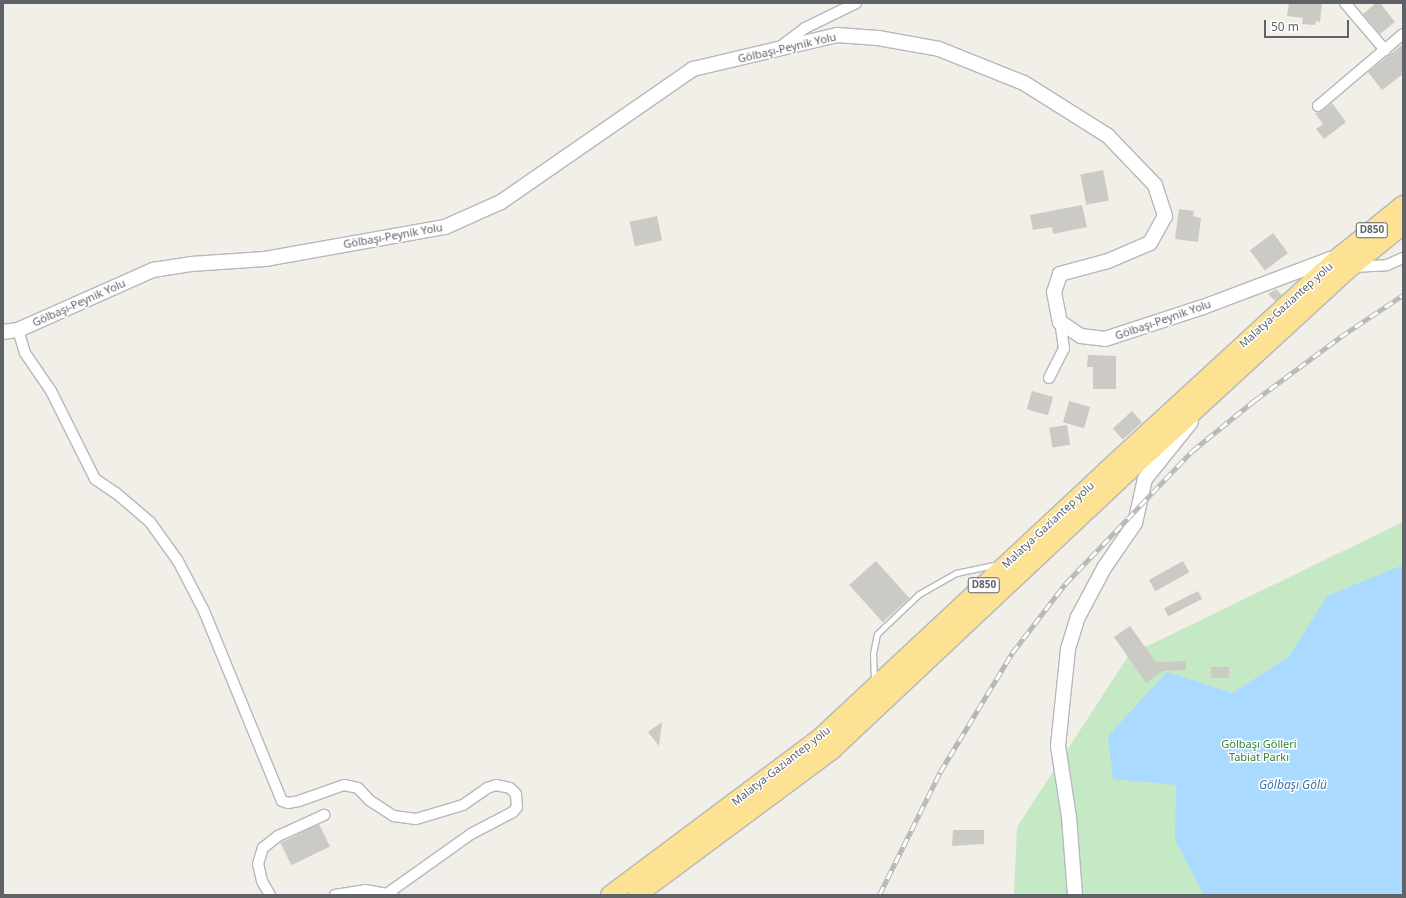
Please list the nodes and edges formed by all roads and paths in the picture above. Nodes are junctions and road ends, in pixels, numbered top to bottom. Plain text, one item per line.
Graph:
1 (856, 3) edge
2 (1345, 3) edge
3 (1403, 34) edge
4 (777, 50) junction
5 (1384, 50) junction
6 (1318, 106) dead end
7 (1403, 205) edge
8 (1403, 226) edge
9 (1403, 258) edge
10 (1346, 261) junction
11 (1060, 322) junction
12 (18, 330) junction
13 (3, 332) edge
14 (1049, 378) dead end
15 (1211, 396) junction
16 (1009, 562) junction
17 (874, 688) junction
18 (324, 815) dead end
19 (390, 894) edge
20 (270, 895) edge
21 (335, 895) edge
22 (610, 895) edge
23 (637, 895) edge
24 (1075, 895) edge

1 - 4 street
2 - 5 street
3 - 5 street
4 - 11 street, Gölbaşı-Peynik Yolu
4 - 12 street, Gölbaşı-Peynik Yolu
5 - 6 street
7 - 10 highway, Malatya-Gaziantep yolu / D850
8 - 10 highway, Malatya-Gaziantep yolu / D850
9 - 10 street
10 - 11 street, Gölbaşı-Peynik Yolu
10 - 15 highway, Malatya-Gaziantep yolu / D850
10 - 16 highway, Malatya-Gaziantep yolu / D850
11 - 14 street
12 - 13 street, Gölbaşı-Peynik Yolu
12 - 19 street
15 - 23 highway, Malatya-Gaziantep yolu / D850
15 - 24 street
16 - 17 highway, Malatya-Gaziantep yolu / D850
16 - 17 lane
17 - 22 highway, Malatya-Gaziantep yolu / D850
18 - 20 street
19 - 21 street

